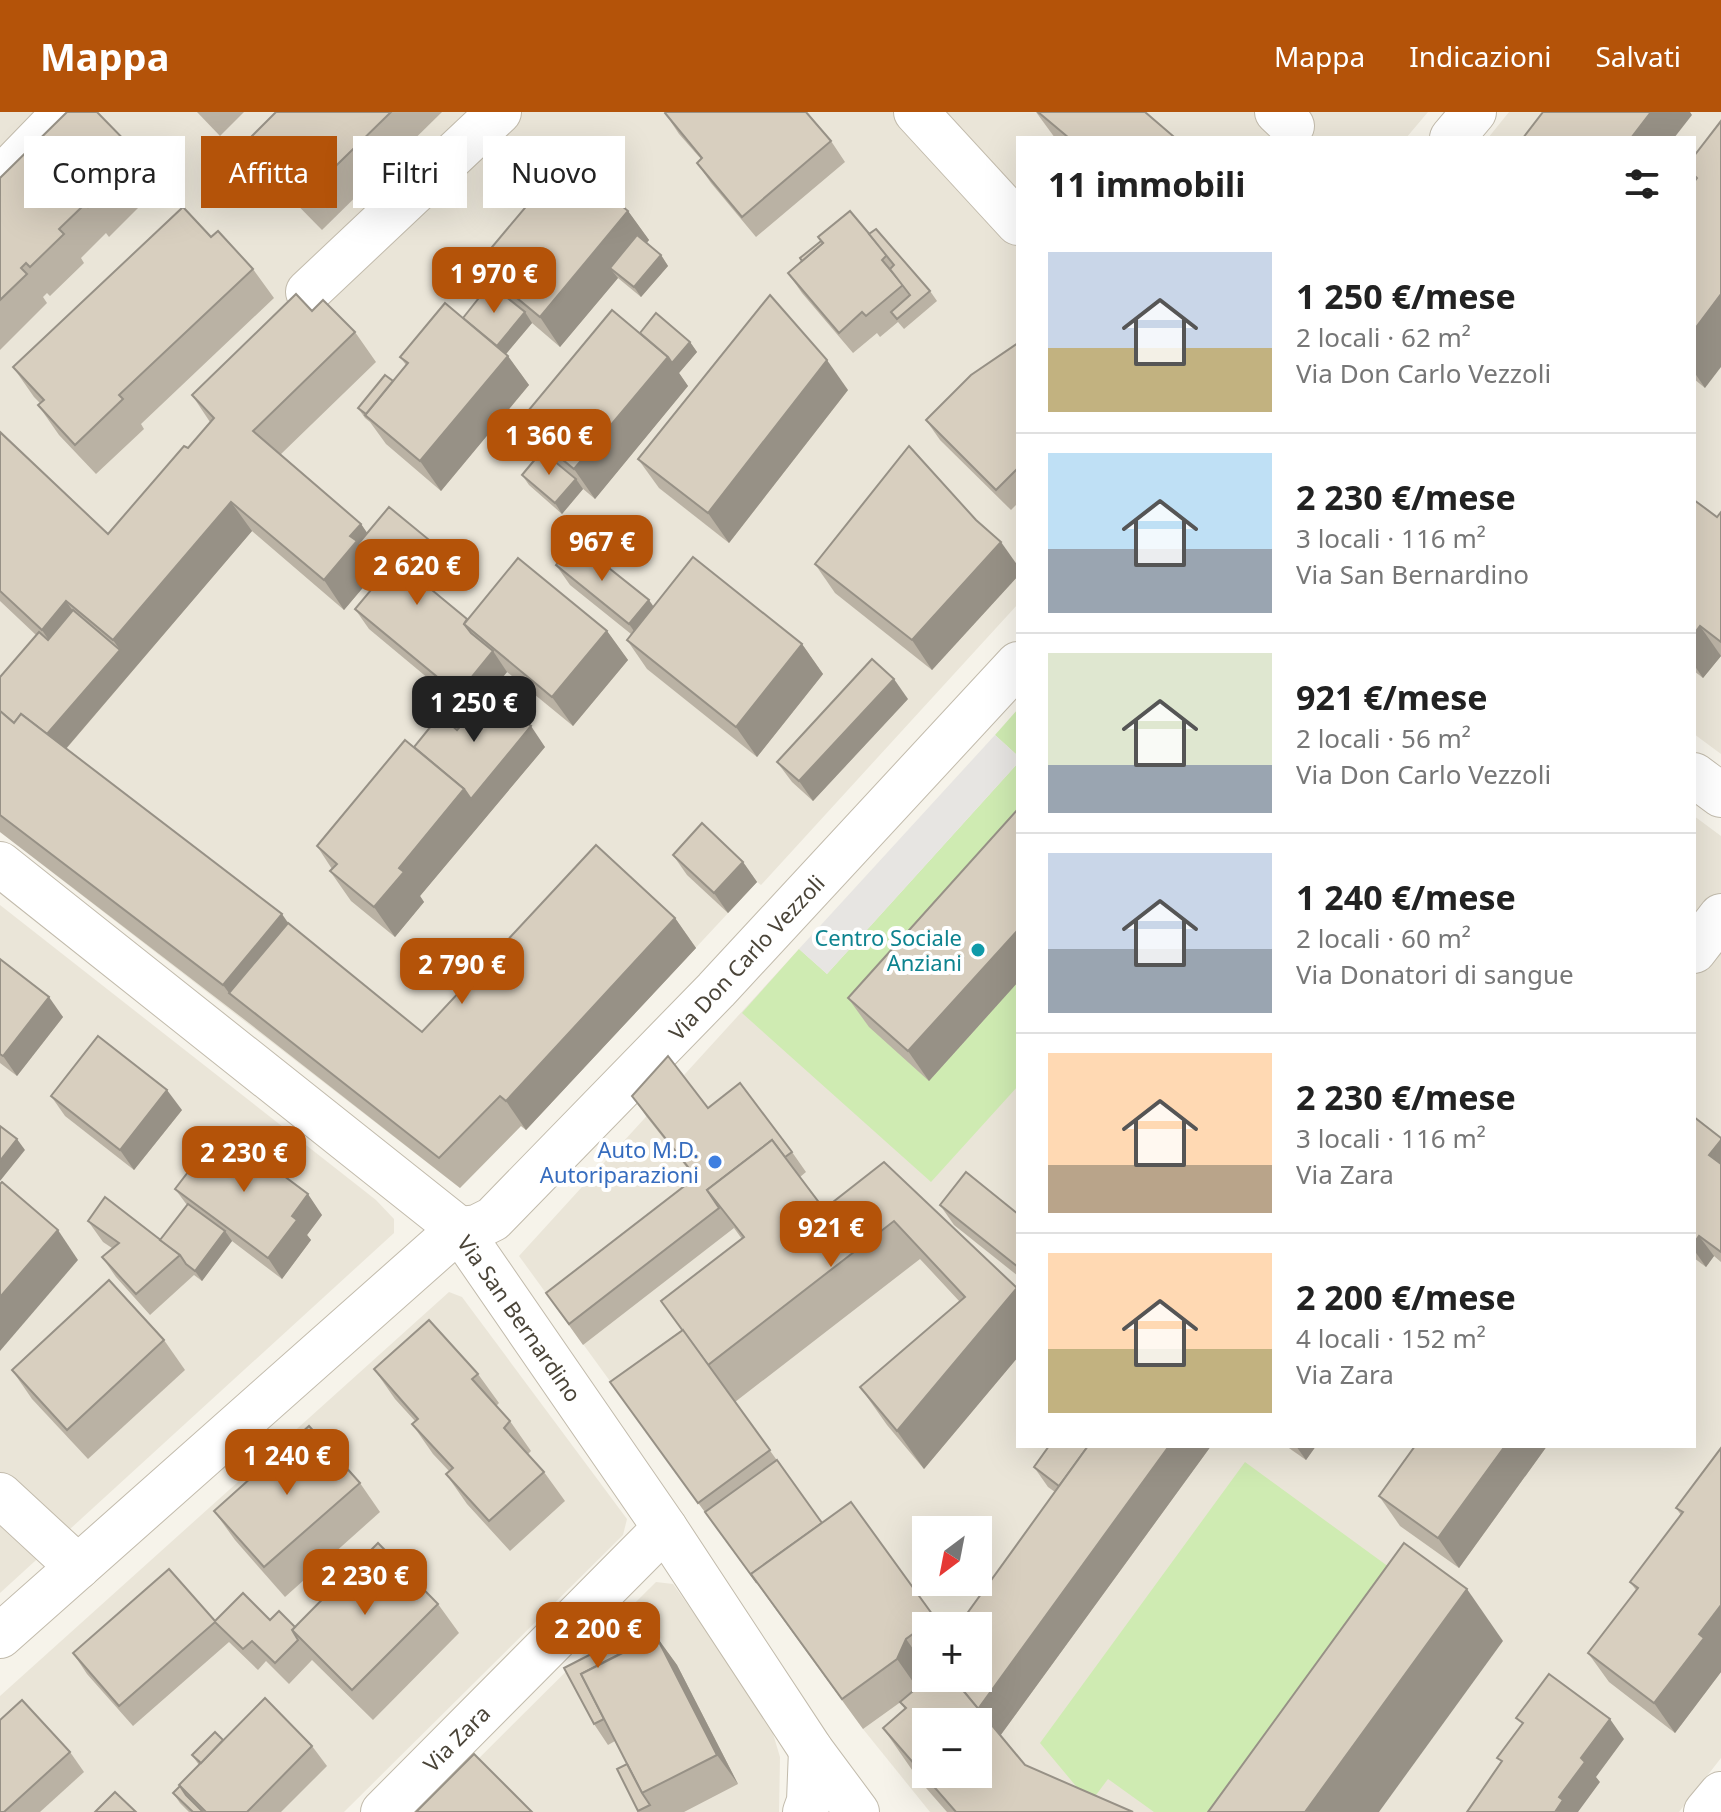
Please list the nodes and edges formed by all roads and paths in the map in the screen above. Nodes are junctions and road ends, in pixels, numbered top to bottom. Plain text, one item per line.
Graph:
1 (65, 112) edge
2 (499, 112) edge
3 (916, 112) edge
4 (1474, 112) edge
5 (1454, 136) edge
6 (0, 179) edge
7 (1016, 221) edge
8 (308, 292) dead end
9 (1016, 666) edge
10 (1696, 776) edge
11 (1721, 795) edge
12 (0, 864) edge
13 (1721, 916) edge
14 (1696, 948) edge
15 (459, 1229) junction
16 (0, 1495) edge
17 (665, 1528) junction
18 (78, 1567) junction
19 (0, 1636) edge
20 (811, 1750) junction
21 (1721, 1794) edge
22 (383, 1812) edge
23 (805, 1812) edge
24 (857, 1812) edge
25 (1706, 1812) edge

1 - 6 street
2 - 8 street
3 - 7 street
4 - 5 street
9 - 15 street, Via Don Carlo Vezzoli
10 - 11 street
12 - 15 street, Via San Bernardino
13 - 14 street
15 - 17 street, Via San Bernardino
15 - 18 street
16 - 18 street
17 - 20 street, Via San Bernardino
17 - 22 street, Via Zara
18 - 19 street
20 - 23 street
20 - 24 street, Via San Bernardino
21 - 25 street

